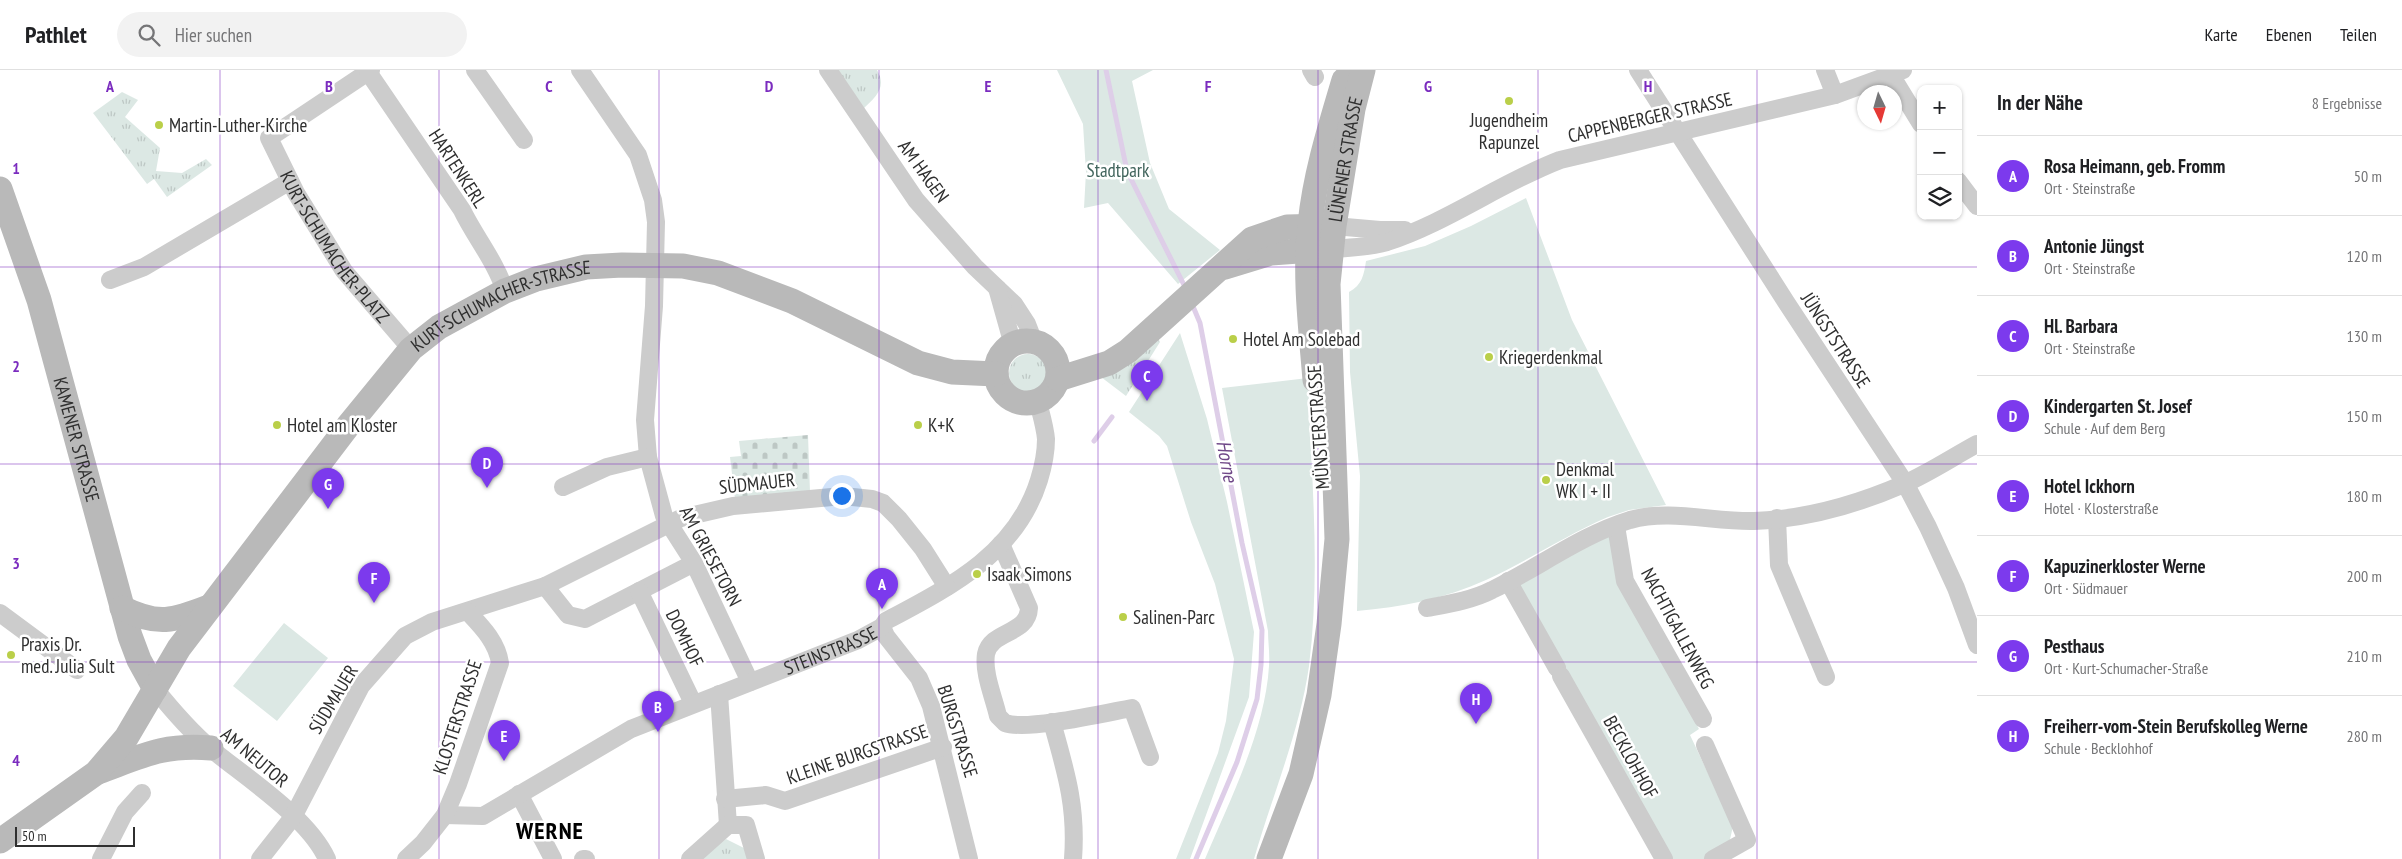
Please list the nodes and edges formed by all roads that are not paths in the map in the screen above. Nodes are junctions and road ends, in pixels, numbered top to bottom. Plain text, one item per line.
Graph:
1 (475, 70) edge
2 (580, 70) edge
3 (828, 70) edge
4 (1346, 70) edge
5 (1363, 70) edge
6 (1638, 70) edge
7 (1825, 70) edge
8 (369, 71) edge
9 (1897, 73) edge
10 (1835, 94) junction
11 (1917, 116) edge
12 (1678, 132) junction
13 (524, 140) dead end
14 (290, 181) junction
15 (1962, 186) edge
16 (0, 188) edge
17 (1977, 206) edge
18 (1321, 237) junction
19 (655, 264) junction
20 (110, 280) dead end
21 (505, 291) junction
22 (1024, 343) junction
23 (411, 349) junction
24 (1056, 368) junction
25 (996, 374) junction
26 (1038, 402) junction
27 (1977, 444) edge
28 (648, 457) junction
29 (1905, 483) junction
30 (563, 487) dead end
31 (1777, 518) junction
32 (669, 524) junction
33 (1616, 526) junction
34 (1001, 544) junction
35 (694, 564) junction
36 (1508, 581) junction
37 (545, 586) junction
38 (947, 587) junction
39 (640, 591) junction
40 (122, 608) junction
41 (209, 608) junction
42 (1427, 608) dead end
43 (468, 612) junction
44 (0, 613) edge
45 (882, 627) junction
46 (1977, 645) edge
47 (77, 670) dead end
48 (1826, 677) dead end
49 (750, 682) junction
50 (155, 688) junction
51 (719, 694) junction
52 (693, 703) junction
53 (1703, 719) dead end
54 (1052, 722) junction
55 (1705, 745) dead end
56 (943, 747) junction
57 (211, 748) junction
58 (1150, 757) dead end
59 (96, 773) junction
60 (142, 793) dead end
61 (519, 794) junction
62 (725, 799) junction
63 (445, 815) junction
64 (293, 817) junction
65 (728, 825) junction
66 (0, 841) edge
67 (101, 859) edge
68 (260, 859) edge
69 (327, 859) edge
70 (406, 859) edge
71 (553, 859) edge
72 (690, 859) edge
73 (756, 859) edge
74 (970, 859) edge
75 (1073, 859) edge
76 (1269, 859) edge
77 (1664, 859) edge
78 (1713, 859) edge

1 - 13 street
2 - 19 street, AM GRIESETORN
3 - 22 street, AM HAGEN
4 - 18 main road, LÜNENER STRASSE
5 - 18 main road, LÜNENER STRASSE
6 - 12 street, JÜNGSTSTRASSE
7 - 10 street
8 - 14 street, KURT-SCHUMACHER-PLATZ
8 - 21 street, HARTENKERL
9 - 10 street, CAPPENBERGER STRASSE
9 - 11 street
10 - 12 street, CAPPENBERGER STRASSE
12 - 18 street, CAPPENBERGER STRASSE
12 - 29 street, JÜNGSTSTRASSE
14 - 20 street
14 - 23 street, KURT-SCHUMACHER-PLATZ
15 - 17 street
16 - 40 main road, KAMENER STRASSE
18 - 24 main road
18 - 76 main road, MÜNSTERSTRASSE
19 - 21 main road, KURT-SCHUMACHER-STRASSE
19 - 25 main road, KURT-SCHUMACHER-STRASSE
19 - 28 street, AM GRIESETORN
21 - 23 main road, KURT-SCHUMACHER-STRASSE
22 - 24 main road
22 - 25 main road
23 - 41 main road, KURT-SCHUMACHER-STRASSE
24 - 26 main road
25 - 26 main road
26 - 34 street, STEINSTRASSE
27 - 29 street
28 - 30 street
28 - 32 street, AM GRIESETORN
29 - 31 street
29 - 46 street, JÜNGSTSTRASSE
31 - 33 street
31 - 48 street
32 - 35 street, AM GRIESETORN
32 - 37 street, SÜDMAUER
32 - 38 street, SÜDMAUER
33 - 36 street
33 - 53 street, NACHTIGALLENWEG
34 - 38 street, STEINSTRASSE
34 - 54 street
35 - 39 street
35 - 49 street, AM GRIESETORN
36 - 42 street
36 - 77 street, BECKLOHHOF
37 - 39 street
37 - 43 street, SÜDMAUER
38 - 45 street, STEINSTRASSE
39 - 52 street, DOMHOF
40 - 41 main road
40 - 50 main road, KAMENER STRASSE
41 - 50 main road, KURT-SCHUMACHER-STRASSE
43 - 63 street, KLOSTERSTRASSE
43 - 64 street, SÜDMAUER
44 - 47 street
45 - 49 street, STEINSTRASSE
45 - 56 street, BURGSTRASSE
49 - 51 street, STEINSTRASSE
50 - 57 street, AM NEUTOR
50 - 59 main road, KURT-SCHUMACHER-STRASSE
51 - 52 street, STEINSTRASSE
51 - 62 street
52 - 61 street, STEINSTRASSE
54 - 58 street
54 - 75 street
55 - 78 street
56 - 62 street, KLEINE BURGSTRASSE
56 - 74 street, BURGSTRASSE
57 - 59 main road
57 - 64 street, AM NEUTOR
59 - 66 main road
60 - 67 street
61 - 63 street, STEINSTRASSE
61 - 71 street
62 - 65 street
63 - 70 street, KLOSTERSTRASSE
64 - 68 street, SÜDMAUER
64 - 69 street, AM NEUTOR
65 - 72 street
65 - 73 street

